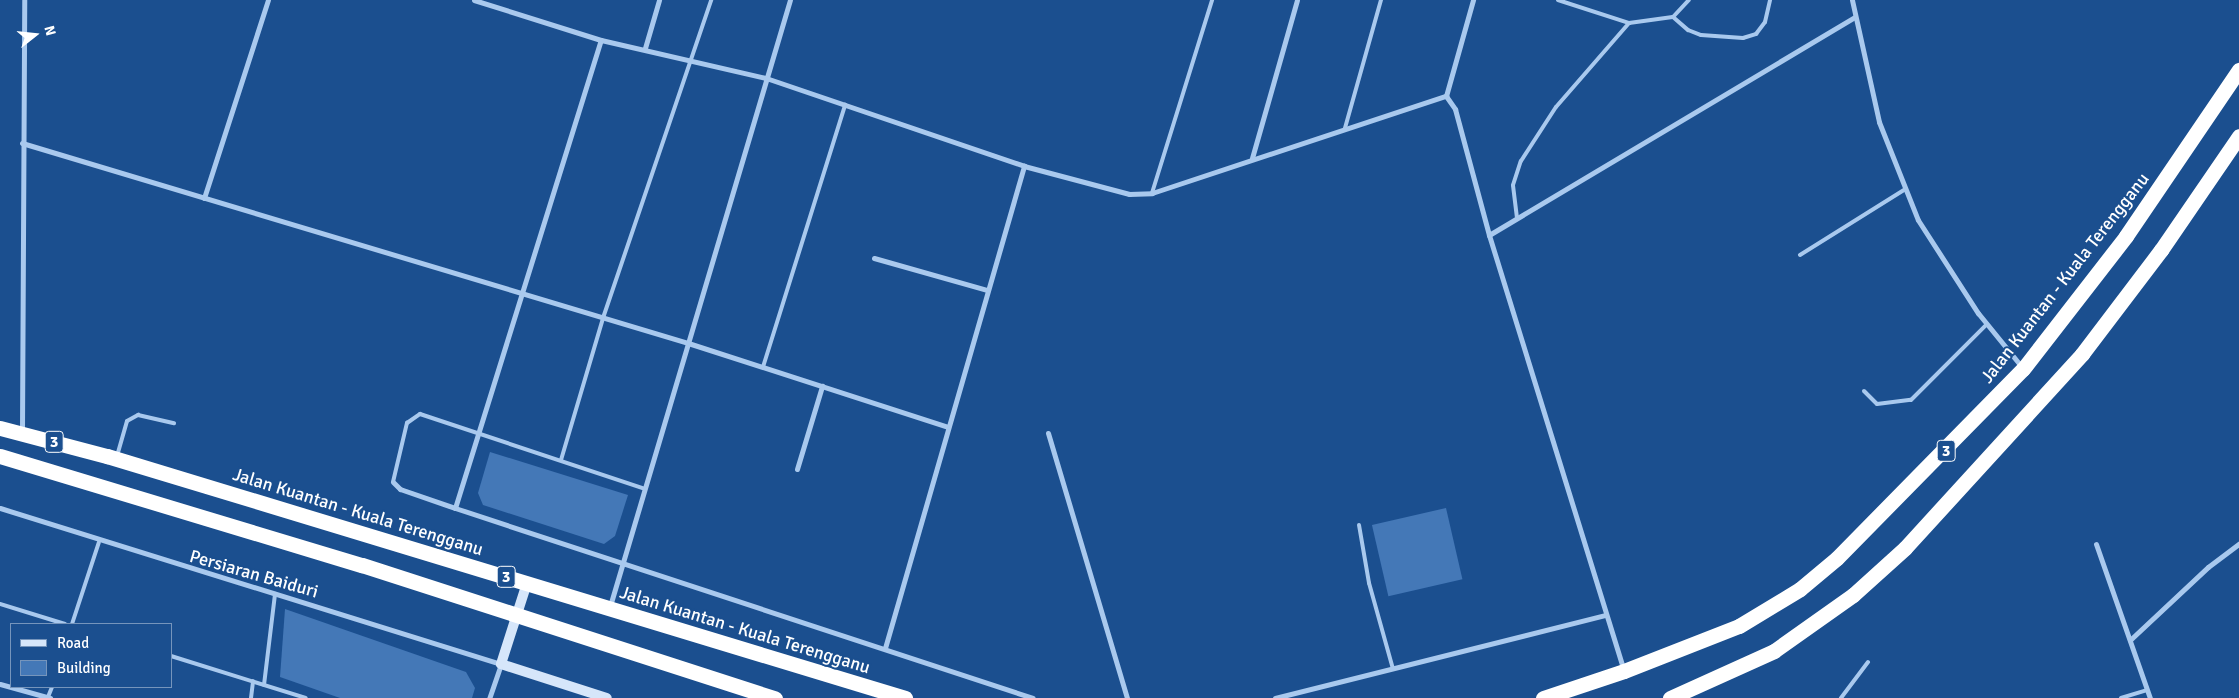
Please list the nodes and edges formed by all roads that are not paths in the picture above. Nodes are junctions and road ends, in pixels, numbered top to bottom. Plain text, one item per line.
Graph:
1 (24, 0) edge
2 (268, 0) edge
3 (474, 0) edge
4 (659, 0) edge
5 (711, 0) edge
6 (790, 0) edge
7 (1212, 0) edge
8 (1297, 0) edge
9 (1381, 0) edge
10 (1473, 0) edge
11 (1558, 0) edge
12 (1689, 0) edge
13 (1770, 0) edge
14 (1852, 0) edge
15 (1673, 17) junction
16 (1855, 17) junction
17 (1629, 23) junction
18 (601, 40) junction
19 (646, 48) junction
20 (693, 58) junction
21 (2239, 70) edge
22 (766, 78) junction
23 (1446, 96) junction
24 (845, 105) junction
25 (1345, 128) junction
26 (2239, 136) edge
27 (22, 143) junction
28 (1252, 158) junction
29 (1024, 166) junction
30 (1904, 190) junction
31 (1152, 193) junction
32 (204, 198) junction
33 (1517, 218) junction
34 (1489, 235) junction
35 (1800, 255) dead end
36 (874, 258) dead end
37 (987, 290) junction
38 (522, 294) junction
39 (603, 318) junction
40 (1987, 324) junction
41 (688, 344) junction
42 (763, 367) junction
43 (2023, 369) junction
44 (822, 386) junction
45 (1864, 391) dead end
46 (174, 423) dead end
47 (948, 426) junction
48 (0, 428) edge
49 (478, 432) junction
50 (1048, 433) dead end
51 (22, 434) junction
52 (0, 456) edge
53 (116, 458) junction
54 (562, 460) junction
55 (797, 469) dead end
56 (394, 482) joint
57 (645, 489) junction
58 (0, 508) edge
59 (455, 508) junction
60 (1358, 525) dead end
61 (99, 542) junction
62 (2096, 544) dead end
63 (2239, 544) edge
64 (624, 561) junction
65 (527, 583) junction
66 (275, 594) junction
67 (0, 604) edge
68 (610, 608) junction
69 (517, 614) junction
70 (1606, 615) junction
71 (62, 623) edge
72 (72, 623) edge
73 (2130, 640) junction
74 (885, 648) junction
75 (172, 656) edge
76 (1868, 662) dead end
77 (501, 664) junction
78 (1393, 668) junction
79 (1624, 671) junction
80 (253, 681) junction
81 (264, 685) junction
82 (14, 688) edge
83 (2147, 690) junction
84 (49, 698) edge
85 (251, 698) edge
86 (306, 698) edge
87 (489, 698) edge
88 (607, 698) edge
89 (775, 698) edge
90 (905, 698) edge
91 (1033, 698) edge
92 (1127, 698) edge
93 (1274, 698) edge
94 (1543, 698) edge
95 (1670, 698) edge
96 (1841, 698) edge
97 (2121, 698) edge
98 (2150, 698) edge

1 - 27 street
2 - 32 street
3 - 18 street
4 - 19 street
5 - 20 lane
6 - 22 street
7 - 31 lane
8 - 28 street
9 - 25 lane
10 - 23 street
11 - 17 lane
12 - 15 lane
13 - 15 lane
14 - 16 street
15 - 17 lane
16 - 30 street
16 - 33 street
17 - 33 lane
18 - 19 street
18 - 38 street
19 - 20 street
20 - 22 street
20 - 39 lane
21 - 43 highway, Jalan Kuantan - Kuala Terengganu / 3
22 - 24 street
22 - 41 street
23 - 25 street
23 - 34 street
24 - 29 street
24 - 42 lane
25 - 28 street
26 - 95 highway, 3
27 - 32 street
27 - 51 street
28 - 31 street
29 - 31 street
29 - 37 street
30 - 35 lane
30 - 40 street
32 - 38 street
33 - 34 street
34 - 70 street
36 - 37 street
37 - 47 street
38 - 39 street
38 - 49 street
39 - 41 street
39 - 54 lane
40 - 43 street
40 - 45 lane
41 - 42 street
41 - 57 street
42 - 44 street
43 - 79 highway, Jalan Kuantan - Kuala Terengganu / 3
44 - 47 street
44 - 55 street
46 - 53 lane
47 - 74 street
48 - 51 highway, Jalan Kuantan - Kuala Terengganu / 3
49 - 54 lane
49 - 56 lane
49 - 59 street
50 - 92 street
51 - 53 highway, Jalan Kuantan - Kuala Terengganu / 3
52 - 69 highway, 3
53 - 65 highway, Jalan Kuantan - Kuala Terengganu / 3
54 - 57 lane
56 - 59 street
57 - 64 street
58 - 61 street, Persiaran Baiduri
59 - 64 street
60 - 78 lane
61 - 66 street, Persiaran Baiduri
61 - 72 lane
62 - 73 street
63 - 73 street
64 - 68 street
64 - 74 street
65 - 68 highway, Jalan Kuantan - Kuala Terengganu / 3
65 - 69 street
66 - 77 street, Persiaran Baiduri
66 - 81 lane
67 - 71 lane
68 - 90 highway, Jalan Kuantan - Kuala Terengganu / 3
69 - 77 street
69 - 89 highway, 3
70 - 78 street
70 - 79 street
73 - 83 street
74 - 91 street
75 - 80 lane
76 - 96 lane
77 - 87 street
77 - 88 street
78 - 93 street
79 - 94 highway, Jalan Kuantan - Kuala Terengganu / 3
80 - 81 lane
80 - 85 lane
81 - 86 lane
82 - 84 street
83 - 97 lane
83 - 98 street

